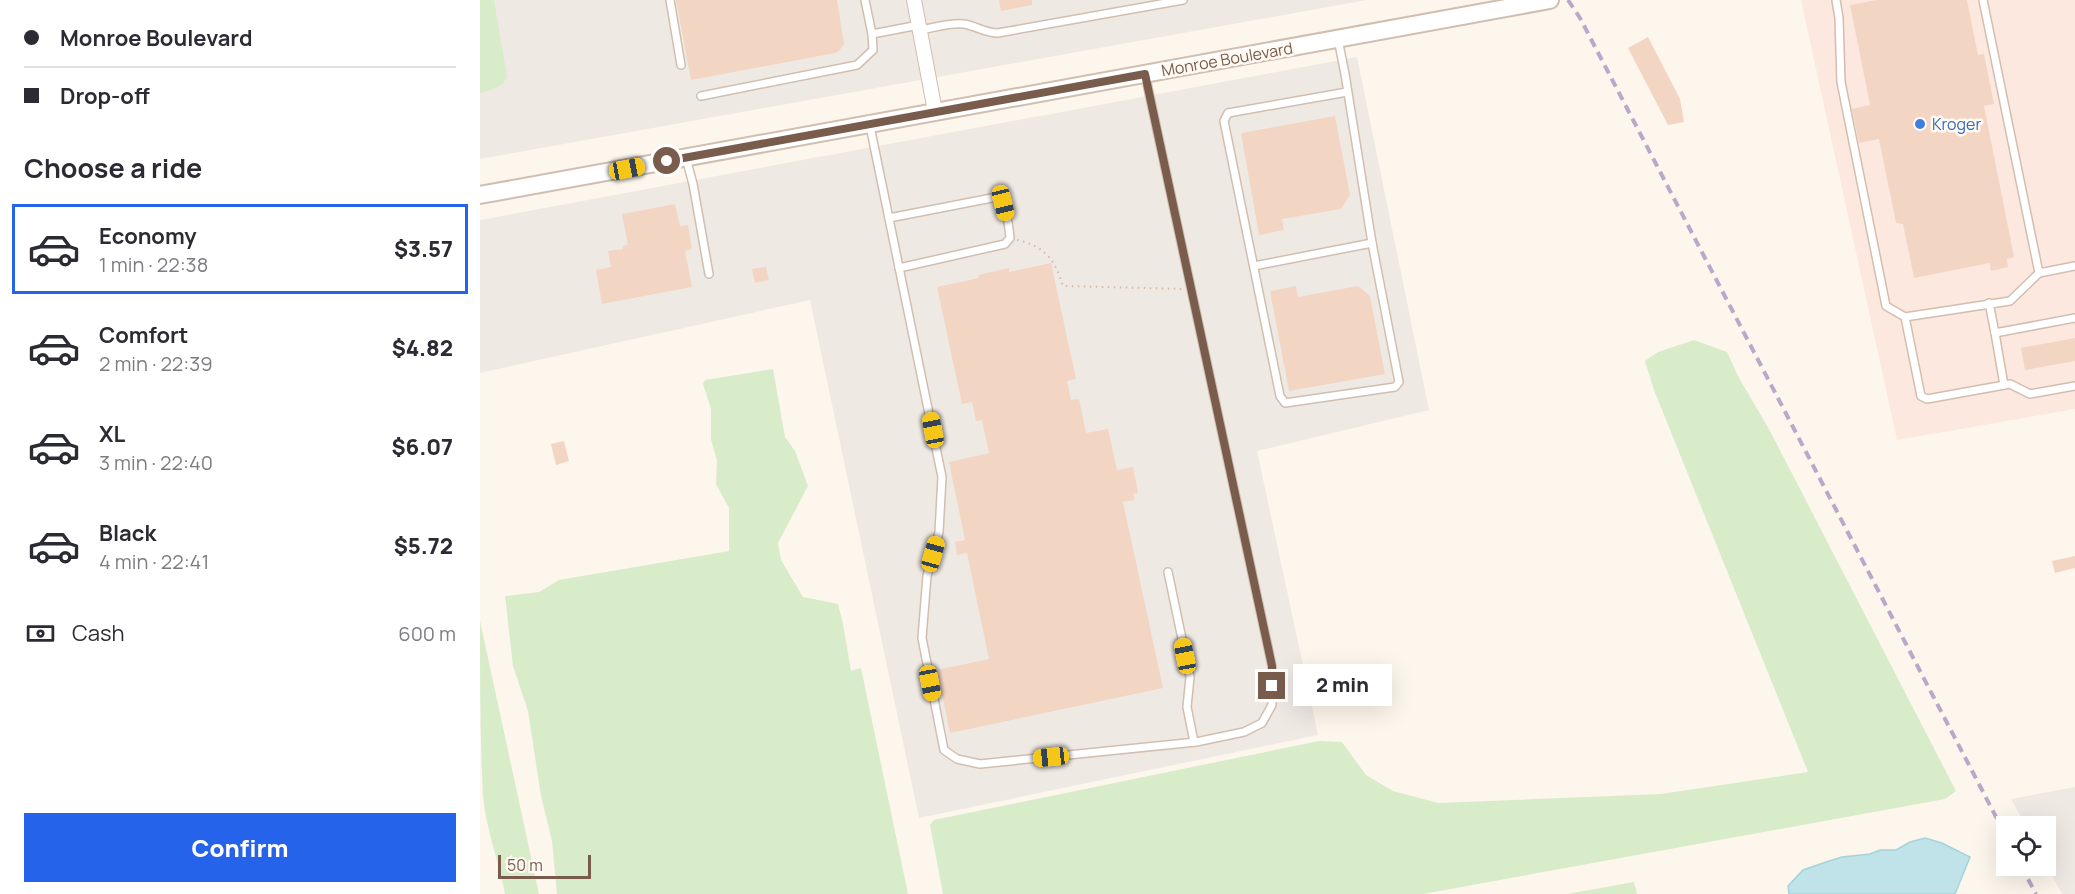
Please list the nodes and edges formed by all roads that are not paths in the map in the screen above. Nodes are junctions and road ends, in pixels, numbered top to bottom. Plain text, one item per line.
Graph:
1 (670, 0) edge
2 (865, 0) edge
3 (914, 0) edge
4 (1183, 0) edge
5 (1550, 0) edge
6 (1836, 0) edge
7 (1983, 0) edge
8 (919, 28) junction
9 (872, 34) junction
10 (1338, 39) junction
11 (681, 65) dead end
12 (1145, 74) junction
13 (1347, 92) junction
14 (701, 96) dead end
15 (934, 111) junction
16 (870, 123) junction
17 (686, 158) junction
18 (480, 195) edge
19 (890, 219) junction
20 (1372, 243) junction
21 (1254, 266) junction
22 (2075, 266) edge
23 (899, 268) junction
24 (2039, 273) junction
25 (709, 274) dead end
26 (1989, 303) junction
27 (1905, 317) junction
28 (2075, 318) edge
29 (1995, 333) junction
30 (2004, 385) junction
31 (2075, 386) edge
32 (1168, 572) dead end
33 (1194, 742) junction

1 - 11 lane
2 - 9 lane
3 - 8 street
4 - 8 lane
5 - 10 street, Monroe Boulevard
6 - 27 lane
7 - 24 lane
8 - 9 lane
8 - 15 street
9 - 14 lane
10 - 12 street, Monroe Boulevard
10 - 13 lane
12 - 15 street, Monroe Boulevard
12 - 33 lane
13 - 20 lane
13 - 21 lane
15 - 16 street, Monroe Boulevard
16 - 17 street, Monroe Boulevard
16 - 19 lane
17 - 18 street, Monroe Boulevard
17 - 25 lane
19 - 23 lane
19 - 23 lane
20 - 21 lane
20 - 21 lane
22 - 24 lane
23 - 33 lane
24 - 26 lane
26 - 27 lane
26 - 29 lane
27 - 30 lane
28 - 29 lane
29 - 30 lane
30 - 31 lane
32 - 33 lane

